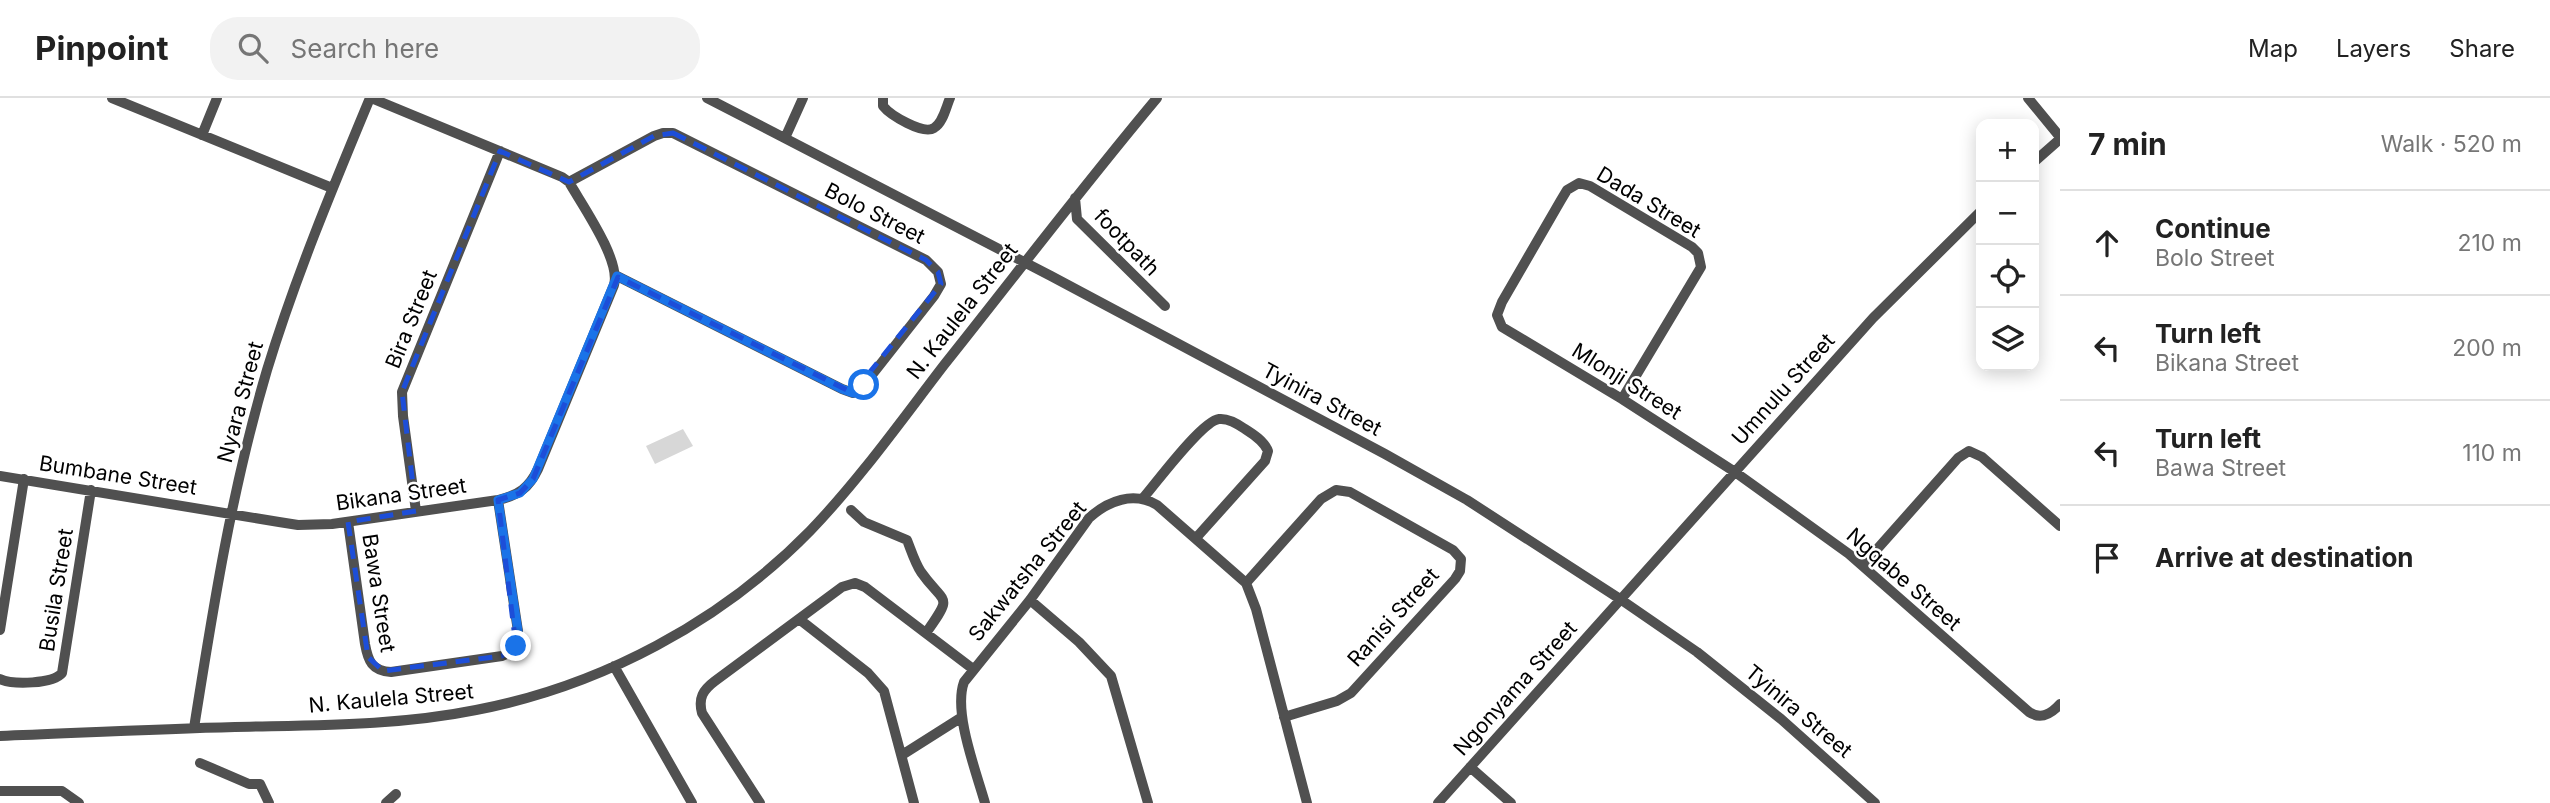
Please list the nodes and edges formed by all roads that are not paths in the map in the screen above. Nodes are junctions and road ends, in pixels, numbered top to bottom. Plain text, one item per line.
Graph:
1 (112, 98) edge
2 (218, 98) edge
3 (371, 98) edge
4 (707, 98) edge
5 (803, 98) edge
6 (883, 98) edge
7 (950, 98) edge
8 (1157, 98) edge
9 (2028, 98) edge
10 (202, 135) junction
11 (785, 138) junction
12 (2060, 138) edge
13 (500, 150) junction
14 (2039, 157) edge
15 (569, 182) junction
16 (332, 188) junction
17 (1075, 198) junction
18 (1976, 216) edge
19 (1025, 262) junction
20 (617, 276) junction
21 (1165, 306) dead end
22 (1499, 323) joint
23 (1622, 399) junction
24 (1735, 472) junction
25 (0, 476) edge
26 (24, 479) junction
27 (91, 490) junction
28 (1144, 497) junction
29 (498, 500) junction
30 (416, 510) junction
31 (851, 510) dead end
32 (230, 514) junction
33 (348, 522) junction
34 (2060, 526) edge
35 (1196, 538) junction
36 (1863, 565) junction
37 (1246, 583) junction
38 (1620, 599) junction
39 (1030, 600) junction
40 (799, 619) junction
41 (0, 630) edge
42 (926, 633) junction
43 (614, 666) junction
44 (973, 669) junction
45 (0, 679) edge
46 (2060, 704) edge
47 (962, 717) junction
48 (1284, 717) junction
49 (194, 728) junction
50 (0, 736) edge
51 (902, 755) junction
52 (200, 764) dead end
53 (1470, 767) junction
54 (0, 791) edge
55 (396, 794) dead end
56 (79, 803) edge
57 (270, 803) edge
58 (386, 803) edge
59 (692, 803) edge
60 (761, 803) edge
61 (915, 803) edge
62 (985, 803) edge
63 (1148, 803) edge
64 (1307, 803) edge
65 (1438, 803) edge
66 (1511, 803) edge
67 (1875, 803) edge

1 - 10 street
2 - 10 street
3 - 13 street
3 - 16 street, Nyara Street
4 - 11 street, Tyinira Street
5 - 11 street
6 - 7 street
8 - 17 street, N. Kaulela Street
9 - 12 street
10 - 16 street
11 - 19 street, Tyinira Street
12 - 14 street
13 - 15 street
13 - 30 street, Bira Street
15 - 20 street
15 - 20 street, Bolo Street
16 - 32 street, Nyara Street
17 - 19 street, N. Kaulela Street
17 - 21 street, footpath
18 - 24 street, Umnulu Street
19 - 38 street, Tyinira Street
19 - 43 street, N. Kaulela Street
20 - 29 street, Bikana Street
22 - 23 street, Mlonji Street
22 - 23 street, Dada Street
23 - 24 street, Mlonji Street
24 - 36 street, Ngqabe Street
24 - 38 street, Umnulu Street
25 - 26 street, Bumbane Street
26 - 27 street, Bumbane Street
26 - 41 street
27 - 32 street, Bumbane Street
27 - 45 street, Busila Street
28 - 35 street
28 - 35 street
28 - 39 street, Sakwatsha Street
29 - 30 street, Bikana Street
29 - 33 street, Bawa Street
30 - 33 street, Bikana Street
31 - 42 street
32 - 33 street, Bikana Street
32 - 49 street, Nyara Street
34 - 36 street
35 - 37 street
36 - 46 street, Ngqabe Street
37 - 48 street
37 - 48 street, Ranisi Street
38 - 53 street, Ngonyama Street
38 - 67 street, Tyinira Street
39 - 44 street, Sakwatsha Street
39 - 63 street
40 - 42 street
40 - 51 street
40 - 60 street
42 - 44 street
43 - 49 street, N. Kaulela Street
43 - 59 street
44 - 47 street, Sakwatsha Street
47 - 51 street
47 - 62 street, Sakwatsha Street
48 - 64 street
49 - 50 street, N. Kaulela Street
51 - 61 street
52 - 57 street
53 - 65 street, Ngonyama Street
53 - 66 street
54 - 56 street
55 - 58 street

